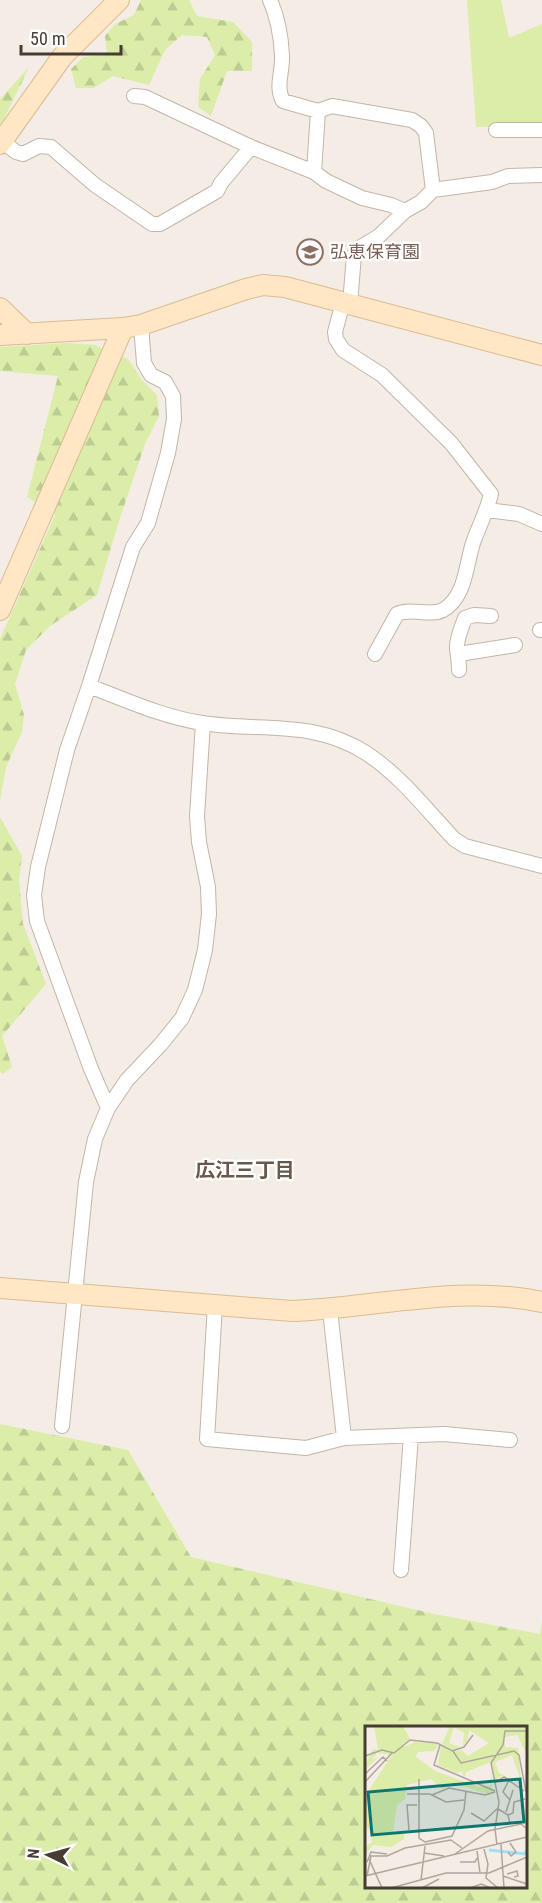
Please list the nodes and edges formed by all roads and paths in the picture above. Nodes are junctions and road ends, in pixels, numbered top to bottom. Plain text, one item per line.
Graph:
1 (118, 0) edge
2 (270, 0) edge
3 (134, 96) dead end
4 (318, 111) junction
5 (496, 130) dead end
6 (542, 130) edge
7 (1, 142) edge
8 (251, 147) junction
9 (315, 172) junction
10 (542, 175) edge
11 (433, 190) junction
12 (405, 211) junction
13 (346, 303) junction
14 (0, 308) edge
15 (132, 327) junction
16 (27, 334) junction
17 (0, 335) edge
18 (542, 355) edge
19 (487, 510) junction
20 (542, 524) edge
21 (452, 602) junction
22 (0, 610) edge
23 (491, 616) dead end
24 (465, 618) junction
25 (515, 645) dead end
26 (375, 654) dead end
27 (459, 654) junction
28 (459, 670) dead end
29 (89, 686) junction
30 (203, 723) junction
31 (542, 866) edge
32 (108, 1108) junction
33 (0, 1288) edge
34 (75, 1294) junction
35 (542, 1302) edge
36 (215, 1305) junction
37 (330, 1310) junction
38 (62, 1426) dead end
39 (411, 1436) junction
40 (344, 1438) junction
41 (510, 1440) dead end
42 (400, 1570) dead end

1 - 7 street
2 - 4 street
3 - 8 street
4 - 9 street
4 - 11 street
5 - 6 street
7 - 8 street
8 - 9 street
9 - 12 street
10 - 11 street
11 - 12 street
12 - 13 street
13 - 15 street
13 - 18 street
13 - 19 street
14 - 16 street
15 - 16 street
15 - 22 street
15 - 29 street
16 - 17 street
19 - 20 street
19 - 21 street
21 - 24 street
21 - 26 street
23 - 24 street
24 - 27 street
25 - 27 street
27 - 28 street
29 - 30 street
29 - 32 street
30 - 31 street
30 - 32 street
32 - 34 street
33 - 34 street
34 - 36 street
34 - 38 street
35 - 37 street
36 - 37 street
36 - 40 street
37 - 40 street
39 - 40 street
39 - 41 street
39 - 42 street

